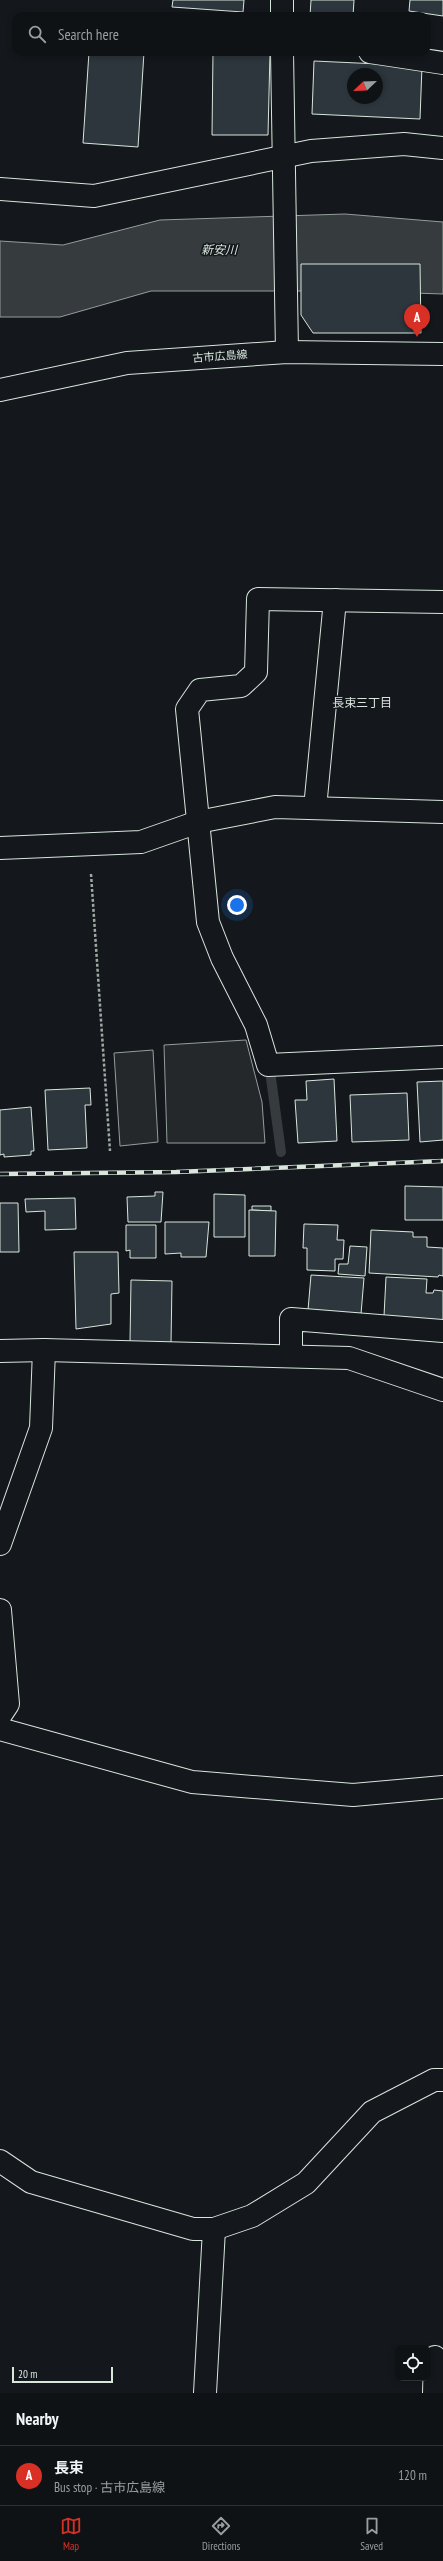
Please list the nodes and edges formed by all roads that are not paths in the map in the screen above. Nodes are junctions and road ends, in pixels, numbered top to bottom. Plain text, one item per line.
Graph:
1 (282, 0) edge
2 (282, 12) edge
3 (282, 56) edge
4 (397, 56) edge
5 (443, 63) edge
6 (443, 148) edge
7 (284, 156) junction
8 (0, 189) edge
9 (287, 352) junction
10 (443, 354) edge
11 (0, 390) edge
12 (335, 600) junction
13 (443, 602) edge
14 (315, 808) junction
15 (443, 812) edge
16 (198, 822) junction
17 (0, 848) edge
18 (443, 1057) edge
19 (443, 1331) edge
20 (44, 1350) junction
21 (0, 1352) edge
22 (291, 1356) junction
23 (443, 1390) edge
24 (0, 1544) edge
25 (0, 1610) edge
26 (0, 1716) edge
27 (0, 1729) edge
28 (443, 1787) edge
29 (443, 2080) edge
30 (0, 2161) edge
31 (214, 2229) junction
32 (435, 2357) dead end
33 (205, 2393) edge
34 (434, 2393) edge

1 - 2 street
3 - 7 street
4 - 5 street
6 - 7 street
7 - 8 street
7 - 9 street
9 - 10 street, 古市広島線
9 - 11 street, 古市広島線
12 - 13 street
12 - 14 street
12 - 16 street
14 - 15 street
14 - 16 street
16 - 17 street
16 - 18 street
19 - 22 street
20 - 21 street
20 - 22 street
20 - 24 street
22 - 23 street
25 - 26 street
27 - 28 street
29 - 31 street
30 - 31 street
31 - 33 street
32 - 34 street

